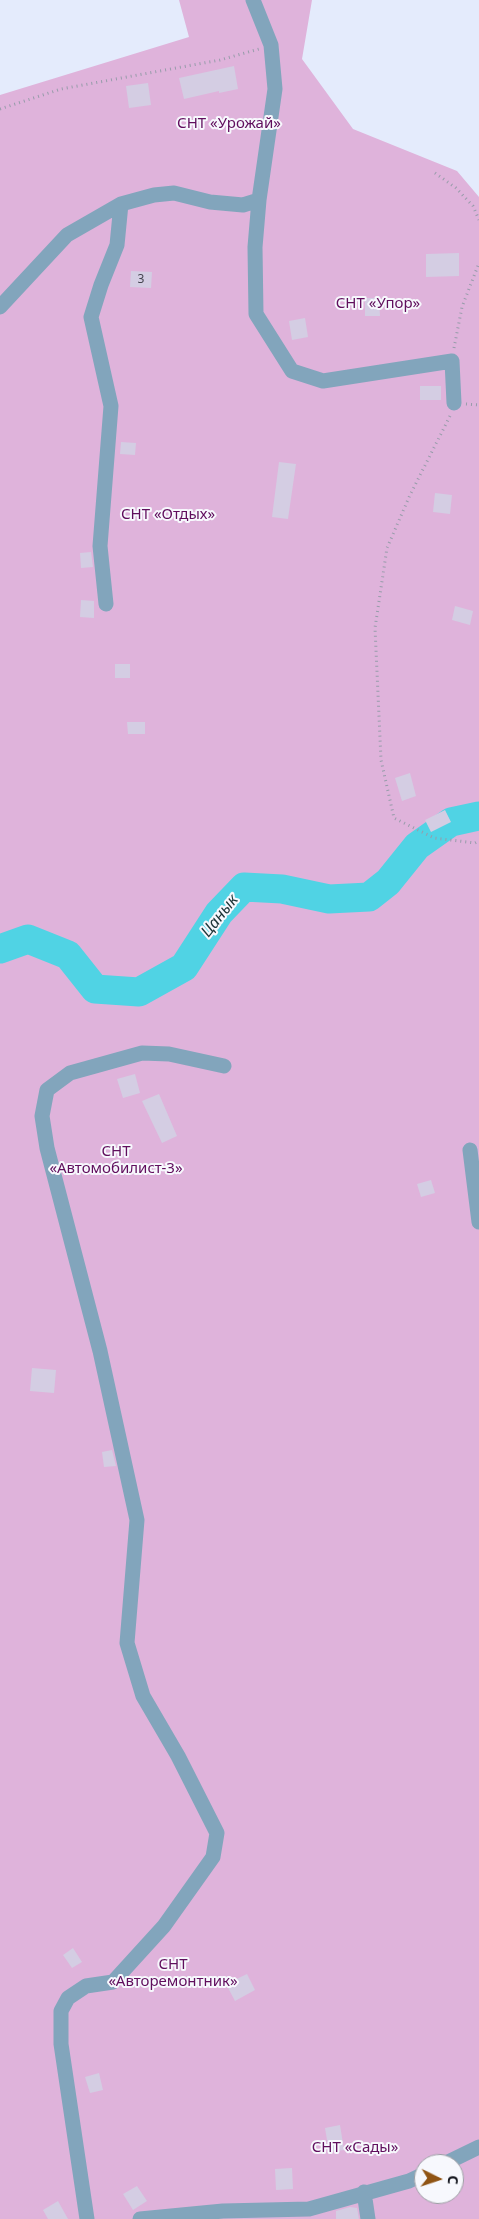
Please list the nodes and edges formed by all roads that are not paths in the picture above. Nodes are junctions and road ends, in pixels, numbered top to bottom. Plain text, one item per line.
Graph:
1 (253, 0) edge
2 (259, 200) junction
3 (121, 204) junction
4 (0, 307) edge
5 (454, 403) road end
6 (106, 604) dead end
7 (224, 1066) dead end
8 (470, 1150) dead end
9 (479, 1222) edge
10 (479, 2146) edge
11 (463, 2154) edge
12 (414, 2179) edge
13 (364, 2192) junction
14 (87, 2219) edge
15 (140, 2219) edge
16 (368, 2219) edge

1 - 2 street
2 - 3 street
2 - 5 street
3 - 4 street
3 - 6 street
7 - 14 street
8 - 9 street
10 - 11 street
12 - 13 street
13 - 15 street
13 - 16 street

